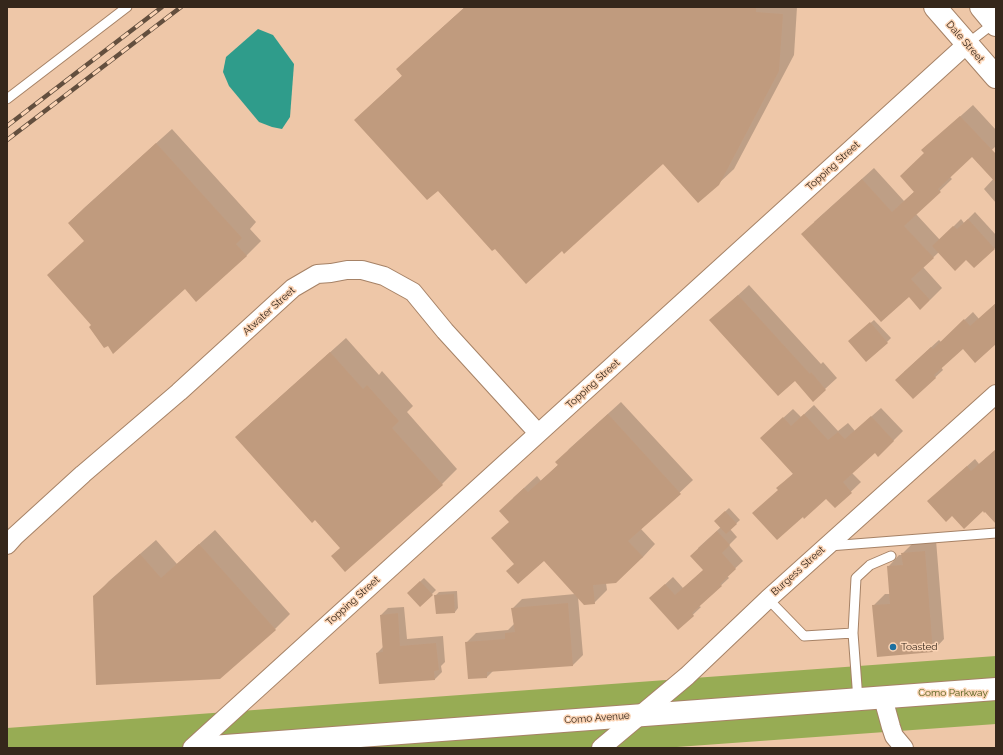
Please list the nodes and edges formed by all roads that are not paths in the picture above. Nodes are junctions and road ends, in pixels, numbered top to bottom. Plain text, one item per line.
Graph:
1 (127, 7) edge
2 (935, 7) edge
3 (992, 19) edge
4 (966, 44) junction
5 (996, 77) edge
6 (7, 99) edge
7 (996, 394) edge
8 (538, 433) junction
9 (996, 534) edge
10 (7, 545) edge
11 (826, 546) junction
12 (891, 556) dead end
13 (768, 599) junction
14 (853, 633) junction
15 (996, 689) edge
16 (883, 698) junction
17 (858, 700) junction
18 (640, 715) junction
19 (192, 748) edge
20 (198, 748) edge
21 (601, 748) edge
22 (904, 748) edge

1 - 6 lane
2 - 4 main road, Dale Street
3 - 4 lane, Topping Street
4 - 5 main road, Dale Street
4 - 8 street, Topping Street
7 - 11 street, Burgess Street
8 - 10 street, Atwater Street
8 - 19 street, Topping Street
9 - 11 lane
11 - 13 street, Burgess Street
12 - 14 lane
13 - 14 lane
13 - 18 street, Burgess Street
14 - 17 lane
15 - 16 main road, Como Avenue
16 - 17 main road, Como Avenue
16 - 22 street
17 - 18 main road, Como Avenue
18 - 20 main road, Como Avenue
18 - 21 street, Burgess Street

